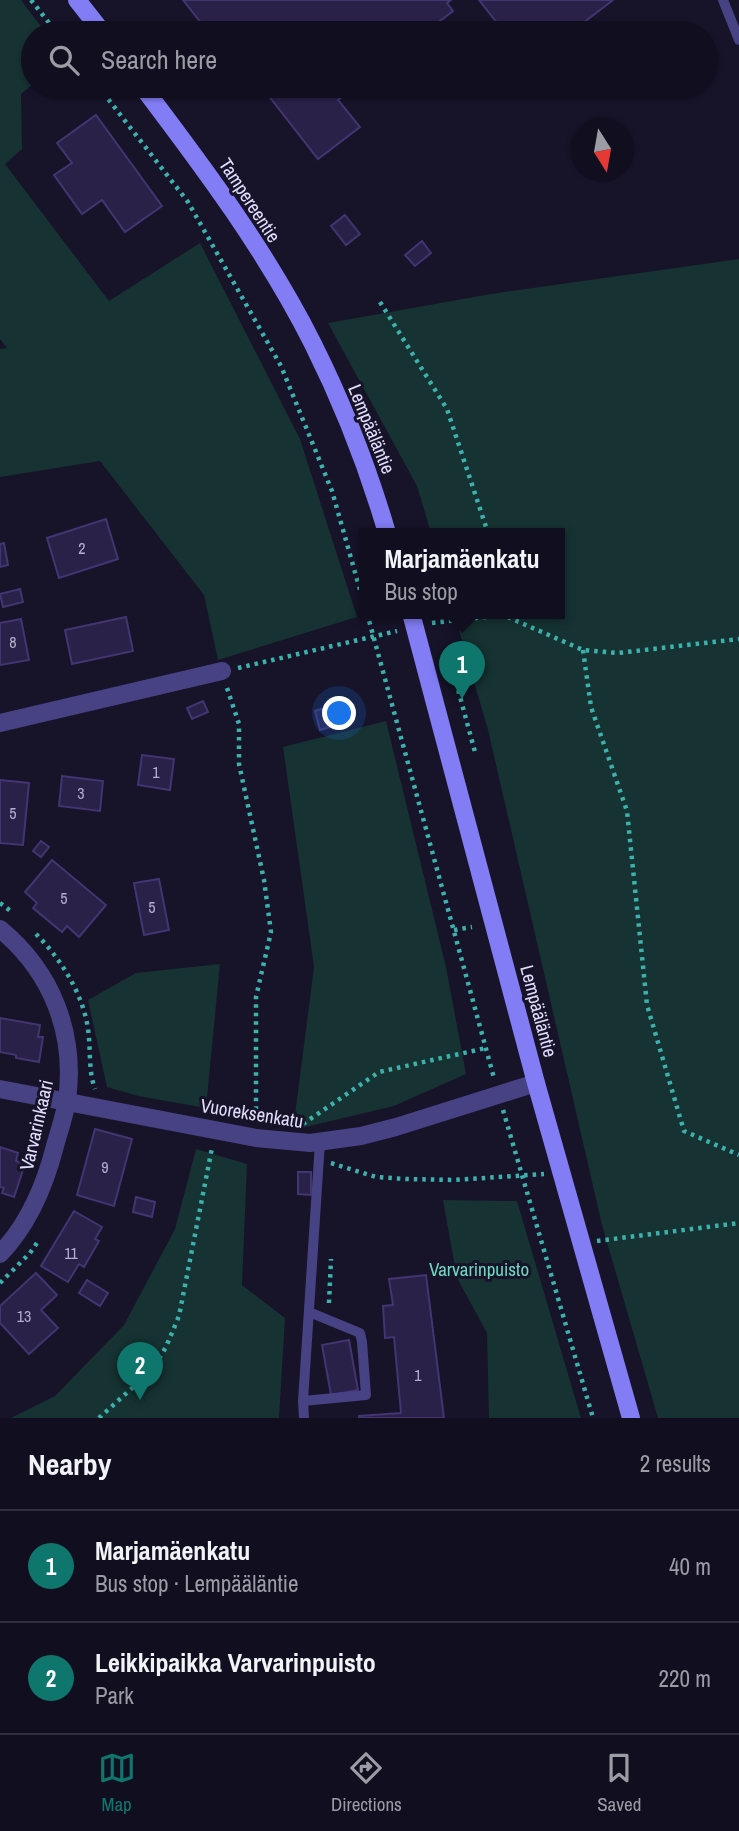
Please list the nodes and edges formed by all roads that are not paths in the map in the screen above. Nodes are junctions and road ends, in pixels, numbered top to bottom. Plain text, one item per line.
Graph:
1 (78, 0) edge
2 (723, 0) edge
3 (94, 21) edge
4 (739, 40) edge
5 (151, 98) edge
6 (313, 344) joint
7 (385, 528) edge
8 (413, 619) edge
9 (222, 671) road end
10 (0, 723) edge
11 (0, 929) edge
12 (536, 1083) junction
13 (0, 1089) edge
14 (67, 1101) junction
15 (320, 1142) junction
16 (0, 1254) edge
17 (309, 1312) junction
18 (303, 1401) junction
19 (304, 1418) edge
20 (631, 1418) edge

1 - 3 main road
2 - 4 lane
5 - 6 main road, Tampereentie
6 - 7 main road, Lempääläntie
8 - 12 main road, Lempääläntie
9 - 10 street
11 - 14 street, Varvarinkaari
12 - 15 street, Vuoreksenkatu
12 - 20 main road, Lempääläntie
13 - 14 street, Vuoreksenkatu
14 - 15 street, Vuoreksenkatu
14 - 16 street, Varvarinkaari
15 - 17 lane
17 - 18 lane
17 - 18 lane
18 - 19 lane

